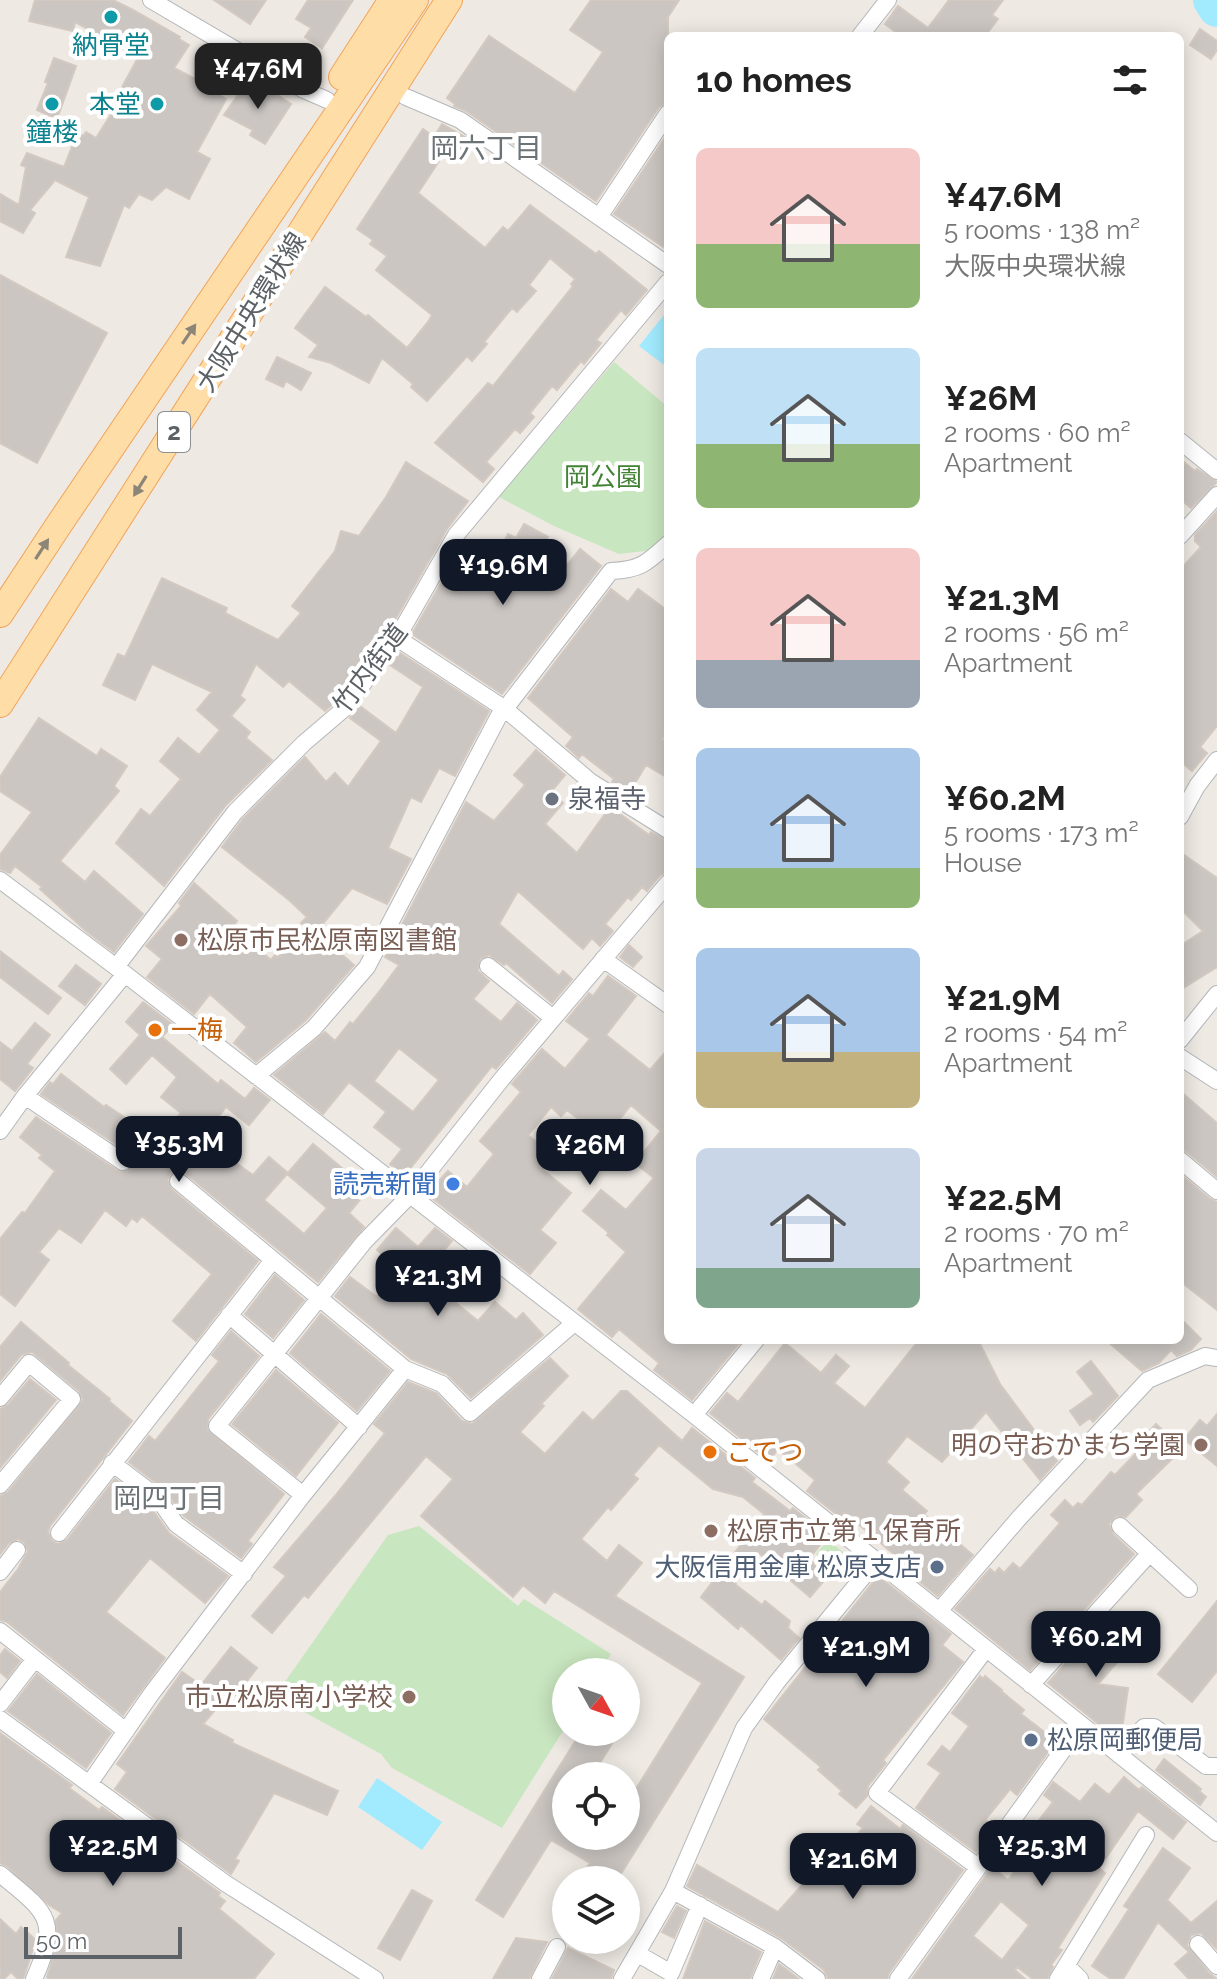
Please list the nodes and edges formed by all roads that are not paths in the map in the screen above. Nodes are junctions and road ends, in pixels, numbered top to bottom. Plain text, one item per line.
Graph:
1 (151, 0) edge
2 (392, 0) edge
3 (415, 0) edge
4 (449, 0) edge
5 (469, 0) edge
6 (888, 0) edge
7 (863, 32) edge
8 (406, 97) junction
9 (327, 100) junction
10 (664, 119) edge
11 (347, 160) junction
12 (599, 217) junction
13 (244, 251) junction
14 (664, 262) edge
15 (664, 287) edge
16 (1184, 444) edge
17 (1217, 471) edge
18 (1217, 495) edge
19 (1184, 532) edge
20 (664, 548) edge
21 (0, 614) edge
22 (397, 638) junction
23 (0, 704) edge
24 (504, 708) junction
25 (1217, 760) edge
26 (1184, 810) edge
27 (664, 828) edge
28 (0, 880) edge
29 (664, 888) edge
30 (603, 959) junction
31 (488, 966) dead end
32 (120, 970) junction
33 (1217, 994) edge
34 (664, 1002) edge
35 (553, 1018) junction
36 (1184, 1033) edge
37 (1184, 1060) edge
38 (256, 1076) junction
39 (1217, 1081) edge
40 (25, 1096) junction
41 (0, 1131) edge
42 (123, 1162) dead end
43 (1184, 1163) edge
44 (178, 1181) dead end
45 (1217, 1191) edge
46 (411, 1194) junction
47 (273, 1260) junction
48 (320, 1299) junction
49 (229, 1315) junction
50 (573, 1324) junction
51 (753, 1344) edge
52 (274, 1355) junction
53 (1217, 1358) edge
54 (405, 1369) junction
55 (0, 1398) edge
56 (694, 1415) junction
57 (359, 1427) junction
58 (112, 1463) junction
59 (0, 1485) edge
60 (303, 1495) junction
61 (1120, 1526) dead end
62 (59, 1533) dead end
63 (17, 1550) dead end
64 (1150, 1553) junction
65 (876, 1561) junction
66 (0, 1572) edge
67 (244, 1574) junction
68 (1189, 1589) dead end
69 (939, 1611) junction
70 (0, 1631) edge
71 (986, 1649) junction
72 (34, 1660) junction
73 (1031, 1685) junction
74 (0, 1704) edge
75 (0, 1719) edge
76 (1081, 1725) junction
77 (126, 1731) junction
78 (1119, 1755) junction
79 (1217, 1766) edge
80 (89, 1784) junction
81 (1217, 1833) edge
82 (1146, 1835) dead end
83 (978, 1867) junction
84 (0, 1874) edge
85 (673, 1891) junction
86 (700, 1905) junction
87 (1198, 1944) dead end
88 (775, 1947) junction
89 (640, 1950) edge
90 (553, 1954) edge
91 (638, 1954) joint
92 (1217, 1966) edge
93 (1063, 1973) edge
94 (34, 1979) edge
95 (375, 1979) edge
96 (540, 1979) edge
97 (622, 1979) edge
98 (761, 1979) edge
99 (817, 1979) edge
100 (898, 1979) edge
101 (1080, 1979) edge

1 - 9 street
2 - 9 main road
3 - 13 main road, 大阪中央環状線 / 2
4 - 11 main road, 大阪中央環状線 / 2
5 - 8 main road
6 - 7 street
8 - 11 main road
8 - 12 street
9 - 13 main road
10 - 12 street
11 -> 23 main road, 大阪中央環状線 / 2
12 - 14 street
21 -> 13 main road, 大阪中央環状線 / 2
15 - 22 street, 竹内街道
16 - 17 street
18 - 19 street
20 - 24 street
22 - 24 street
22 - 32 street, 竹内街道
24 - 27 street
24 - 38 street
25 - 26 street
28 - 32 street
29 - 30 street
30 - 34 street
30 - 35 street
31 - 35 street
32 - 38 street
32 - 40 street, 竹内街道
33 - 36 street
35 - 46 street
37 - 39 street
38 - 46 street
40 - 41 street, 竹内街道
40 - 42 street
43 - 45 street
44 - 47 street
46 - 48 street
46 - 50 street
47 - 48 street
47 - 49 street
48 - 52 street
48 - 54 street
49 - 52 street
49 - 58 street
50 - 54 street
50 - 56 street
51 - 56 street
52 - 57 street
52 - 60 street
53 - 69 street
54 - 57 street
55 - 59 street
56 - 65 street
57 - 60 street
58 - 62 street
58 - 67 street
60 - 67 street
61 - 64 street
63 - 66 street
64 - 68 street
64 - 73 street
65 - 69 street
65 - 85 street
67 - 77 street
69 - 71 street
70 - 72 street
71 - 73 street
71 - 83 street
72 - 74 street
72 - 77 street
73 - 76 street
75 - 80 street
76 - 78 street
76 - 83 street
77 - 80 street
78 - 79 street
78 - 81 street
80 - 95 street
82 - 93 street
83 - 100 street
84 - 94 street
85 - 86 street
85 - 89 street
86 - 88 street
86 - 91 street
87 - 92 street
88 - 98 street
88 - 99 street
90 - 96 street
91 - 97 street
93 - 101 street

